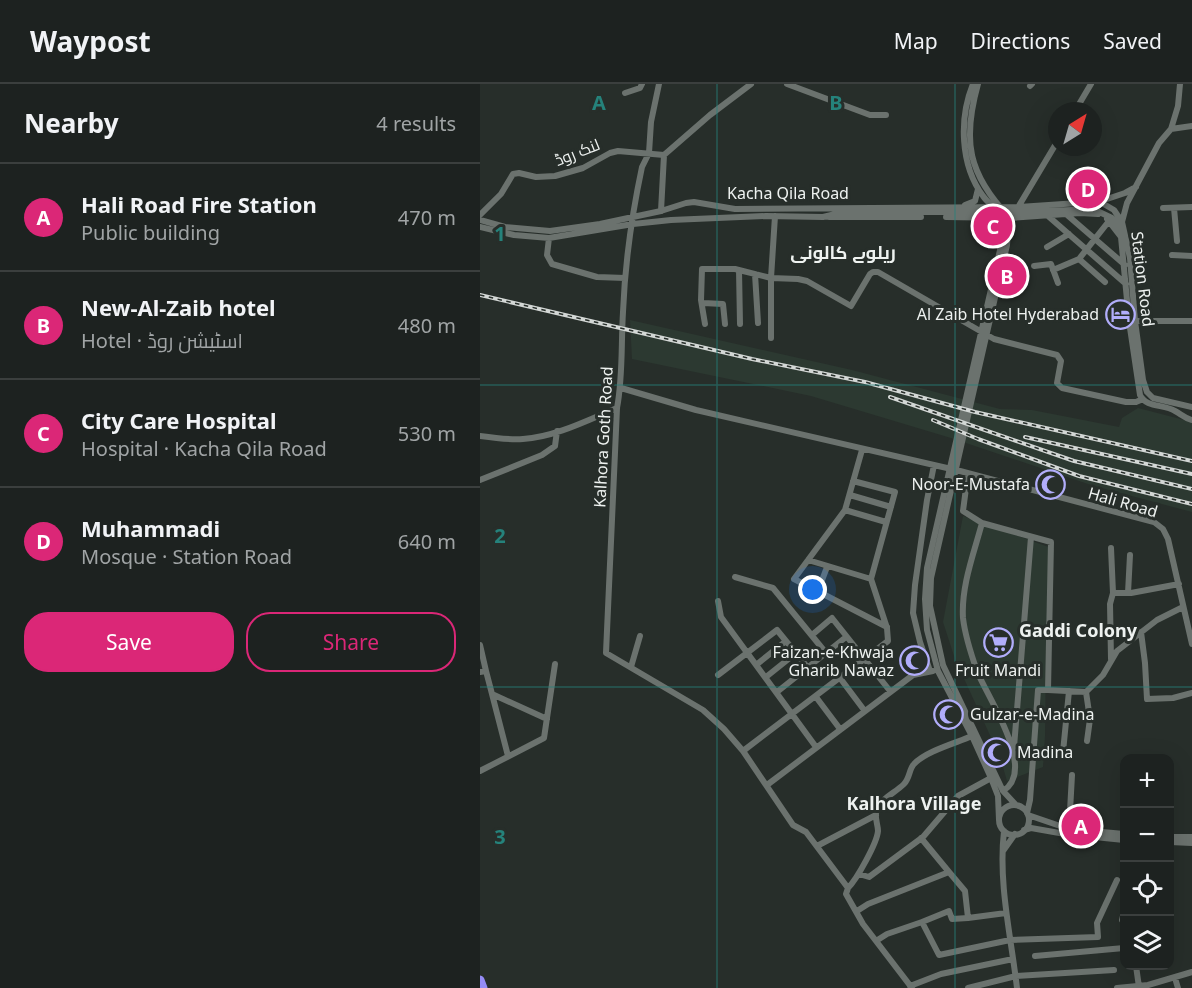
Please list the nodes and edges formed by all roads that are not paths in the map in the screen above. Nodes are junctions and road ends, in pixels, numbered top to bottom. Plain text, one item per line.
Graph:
1 (642, 84) edge
2 (659, 84) edge
3 (751, 84) edge
4 (787, 84) edge
5 (973, 84) edge
6 (978, 84) edge
7 (1091, 84) edge
8 (1171, 84) edge
9 (1180, 85) edge
10 (625, 93) dead end
11 (1080, 102) edge
12 (886, 115) dead end
13 (1192, 126) edge
14 (1171, 129) junction
15 (649, 153) junction
16 (664, 155) junction
17 (1049, 156) edge
18 (1137, 186) junction
19 (978, 189) junction
20 (1097, 202) junction
21 (953, 207) junction
22 (996, 207) junction
23 (1019, 207) junction
24 (1192, 207) edge
25 (821, 208) junction
26 (1163, 208) dead end
27 (1174, 208) junction
28 (669, 209) junction
29 (661, 212) junction
30 (840, 213) junction
31 (1066, 214) junction
32 (480, 215) edge
33 (775, 216) junction
34 (1048, 216) junction
35 (823, 217) junction
36 (1007, 218) junction
37 (480, 220) edge
38 (633, 220) junction
39 (671, 220) junction
40 (1117, 223) junction
41 (480, 227) edge
42 (1069, 234) junction
43 (1123, 237) junction
44 (549, 238) junction
45 (1095, 239) junction
46 (1177, 241) dead end
47 (1047, 247) dead end
48 (1086, 249) junction
49 (1172, 255) dead end
50 (1192, 256) edge
51 (1079, 259) junction
52 (1125, 265) junction
53 (1034, 266) dead end
54 (739, 270) junction
55 (1053, 270) junction
56 (755, 274) junction
57 (625, 278) junction
58 (771, 278) junction
59 (1105, 282) dead end
60 (1058, 283) dead end
61 (1126, 284) junction
62 (703, 303) junction
63 (1132, 321) junction
64 (1192, 321) edge
65 (758, 323) dead end
66 (705, 324) dead end
67 (725, 324) dead end
68 (740, 324) dead end
69 (771, 338) dead end
70 (621, 388) junction
71 (1149, 396) junction
72 (1142, 400) junction
73 (1192, 407) edge
74 (617, 408) junction
75 (1192, 420) edge
76 (557, 431) junction
77 (480, 436) edge
78 (862, 450) junction
79 (934, 465) junction
80 (968, 473) junction
81 (480, 480) edge
82 (854, 481) junction
83 (850, 495) junction
84 (946, 496) junction
85 (891, 507) junction
86 (845, 510) junction
87 (886, 522) junction
88 (982, 523) junction
89 (1031, 537) junction
90 (1111, 548) dead end
91 (1130, 555) dead end
92 (808, 560) junction
93 (827, 567) junction
94 (735, 577) dead end
95 (871, 579) junction
96 (1179, 584) junction
97 (818, 591) junction
98 (1113, 593) junction
99 (1128, 593) junction
100 (718, 601) dead end
101 (1183, 607) junction
102 (887, 628) junction
103 (1141, 633) junction
104 (812, 635) junction
105 (640, 636) dead end
106 (846, 637) junction
107 (786, 641) junction
108 (1192, 644) edge
109 (480, 645) edge
110 (747, 652) junction
111 (826, 653) junction
112 (796, 654) junction
113 (864, 659) junction
114 (1111, 659) junction
115 (555, 664) dead end
116 (756, 665) junction
117 (631, 667) junction
118 (808, 668) junction
119 (930, 671) junction
120 (938, 671) junction
121 (483, 672) edge
122 (718, 675) dead end
123 (766, 677) junction
124 (840, 678) junction
125 (1048, 690) junction
126 (890, 691) junction
127 (1069, 691) junction
128 (777, 692) junction
129 (1086, 692) junction
130 (1192, 693) edge
131 (492, 694) junction
132 (816, 697) junction
133 (864, 710) junction
134 (793, 714) junction
135 (547, 719) junction
136 (840, 729) junction
137 (972, 736) junction
138 (1088, 741) dead end
139 (816, 747) junction
140 (1014, 750) junction
141 (743, 751) junction
142 (1064, 752) dead end
143 (508, 756) junction
144 (480, 760) edge
145 (481, 770) edge
146 (1072, 775) dead end
147 (991, 778) junction
148 (767, 785) junction
149 (1003, 791) junction
150 (1016, 805) junction
151 (1028, 814) junction
152 (876, 815) junction
153 (999, 820) junction
154 (1069, 829) junction
155 (1024, 830) junction
156 (1004, 831) junction
157 (1016, 834) junction
158 (1120, 834) edge
159 (1174, 837) edge
160 (1192, 837) edge
161 (921, 838) junction
162 (1120, 840) edge
163 (1174, 842) edge
164 (1192, 843) edge
165 (817, 846) junction
166 (1002, 853) junction
167 (950, 872) junction
168 (859, 874) junction
169 (1117, 880) dead end
170 (848, 888) junction
171 (856, 911) junction
172 (1006, 913) junction
173 (968, 918) junction
174 (922, 922) junction
175 (1010, 940) junction
176 (876, 941) junction
177 (1120, 948) edge
178 (1035, 956) dead end
179 (1013, 959) junction
180 (1114, 970) dead end
181 (1136, 970) edge
182 (1192, 972) edge
183 (1016, 976) junction
184 (1175, 978) junction
185 (480, 980) edge
186 (1148, 986) edge
187 (911, 987) edge
188 (1138, 987) edge
189 (483, 988) edge
190 (968, 988) edge
191 (1017, 988) edge
192 (1118, 988) edge
193 (1178, 988) edge

1 - 10 street
2 - 15 street, Kalhora Goth Road
3 - 16 street
4 - 12 street
5 - 19 street
6 - 22 street
7 - 11 street
8 - 9 street
9 - 14 street
13 - 14 street
14 - 18 street
15 - 16 street, لنک روڈ
15 - 32 street, لنک روڈ
15 - 38 street, Kalhora Goth Road
16 - 29 street
17 - 23 street
18 - 20 street
18 - 40 street
19 - 21 street
19 - 22 street
20 - 23 street
20 - 40 street, Station Road
21 - 22 street, Kacha Qila Road
21 - 25 street, Kacha Qila Road
22 - 23 street
22 - 36 street
23 - 36 street
24 - 27 street
25 - 28 street, Kacha Qila Road
25 - 30 street
26 - 27 street
27 - 46 street
28 - 29 street, Kacha Qila Road
28 - 39 street
29 - 38 street, Kacha Qila Road
30 - 35 street
30 - 40 street
31 - 34 street, Station Road
31 - 40 street, Station Road
31 - 45 street
33 - 35 street, Kacha Qila Road
33 - 39 street, Kacha Qila Road
33 - 58 street
34 - 36 street, Station Road
34 - 42 street
35 - 36 street, Kacha Qila Road
36 - 84 street
37 - 38 street, Kacha Qila Road
38 - 39 street, Kacha Qila Road
38 - 44 street, Kacha Qila Road
38 - 57 street, Kalhora Goth Road
40 - 43 street, Station Road
40 - 43 street
40 - 45 street
41 - 44 street, Kacha Qila Road
42 - 47 street
42 - 48 street
43 - 52 street, Station Road
43 - 63 street, Station Road
44 - 57 street
45 - 48 street
45 - 52 street
48 - 51 street
48 - 61 street
49 - 50 street
51 - 55 street
51 - 59 street
52 - 61 street, Station Road
53 - 55 street
54 - 56 street
54 - 62 street
54 - 68 street
55 - 60 street
56 - 58 street
56 - 65 street
57 - 70 street, Kalhora Goth Road
58 - 69 street
58 - 72 street
61 - 63 street, Station Road
62 - 66 street
62 - 67 street
63 - 64 street
63 - 71 street, Station Road
63 - 72 street, Station Road
70 - 74 street, Kalhora Goth Road
70 - 78 street, Hali Road
71 - 72 street
71 - 73 street
72 - 75 street
74 - 76 street
74 - 117 street, Kalhora Goth Road
76 - 77 street
76 - 81 street
78 - 79 street, Hali Road
78 - 82 street
79 - 80 street, Hali Road
79 - 119 street
80 - 88 street
80 - 96 street, Hali Road
82 - 83 street
82 - 85 street
83 - 85 street
83 - 86 street
84 - 120 street
84 - 149 street
85 - 87 street
86 - 87 street
86 - 92 street
87 - 95 street
88 - 89 street
88 - 140 street
89 - 125 street
89 - 140 street
90 - 98 street
91 - 99 street
92 - 93 street
92 - 97 street
93 - 95 street
93 - 97 street
94 - 104 street
95 - 102 street
96 - 99 street
96 - 101 street, Hali Road
97 - 102 street
98 - 99 street
98 - 114 street
100 - 110 street
101 - 103 street
101 - 108 street, Hali Road
102 - 113 street
103 - 114 street
103 - 130 street
104 - 106 street
104 - 111 street
105 - 117 street
106 - 111 street
106 - 113 street
107 - 110 street
107 - 112 street
107 - 116 street
109 - 121 street
110 - 116 street
110 - 122 street
111 - 118 street
112 - 118 street
112 - 123 street
113 - 124 street
113 - 126 street
114 - 129 street
115 - 135 street
116 - 123 street
117 - 141 street
118 - 128 street
119 - 120 street
119 - 126 street
120 - 137 street
121 - 131 street
123 - 128 street
124 - 132 street
124 - 133 street
125 - 127 street
125 - 151 street
126 - 133 street
127 - 129 street
127 - 142 street
128 - 134 street
129 - 138 street
131 - 135 street
131 - 143 street
132 - 134 street
132 - 136 street
133 - 136 street
134 - 139 street
134 - 141 street
135 - 143 street
136 - 139 street
137 - 147 street
137 - 152 street
139 - 148 street
140 - 149 street
141 - 148 street
143 - 145 street
144 - 145 street
146 - 154 street
147 - 153 street
147 - 161 street
148 - 165 street
149 - 150 street
150 - 151 street
150 - 153 street
151 - 154 street
151 - 155 street
152 - 165 street
152 - 168 street
153 - 156 street
154 - 158 street
155 - 157 street
155 - 162 street
156 - 157 street
156 - 166 street
157 - 166 street
159 - 160 street
161 - 167 street
161 - 168 street
163 - 164 street
165 - 170 street
166 - 172 street
167 - 171 street
167 - 173 street
168 - 170 street
169 - 175 street
170 - 171 street
171 - 176 street
172 - 173 street
172 - 175 street
173 - 174 street
174 - 175 street
174 - 176 street
175 - 179 street
176 - 187 street
177 - 178 street
179 - 183 street
179 - 187 street
180 - 183 street
181 - 188 street
182 - 184 street
183 - 190 street
183 - 191 street
184 - 186 street
184 - 193 street
185 - 189 highway
186 - 188 street
188 - 192 street

